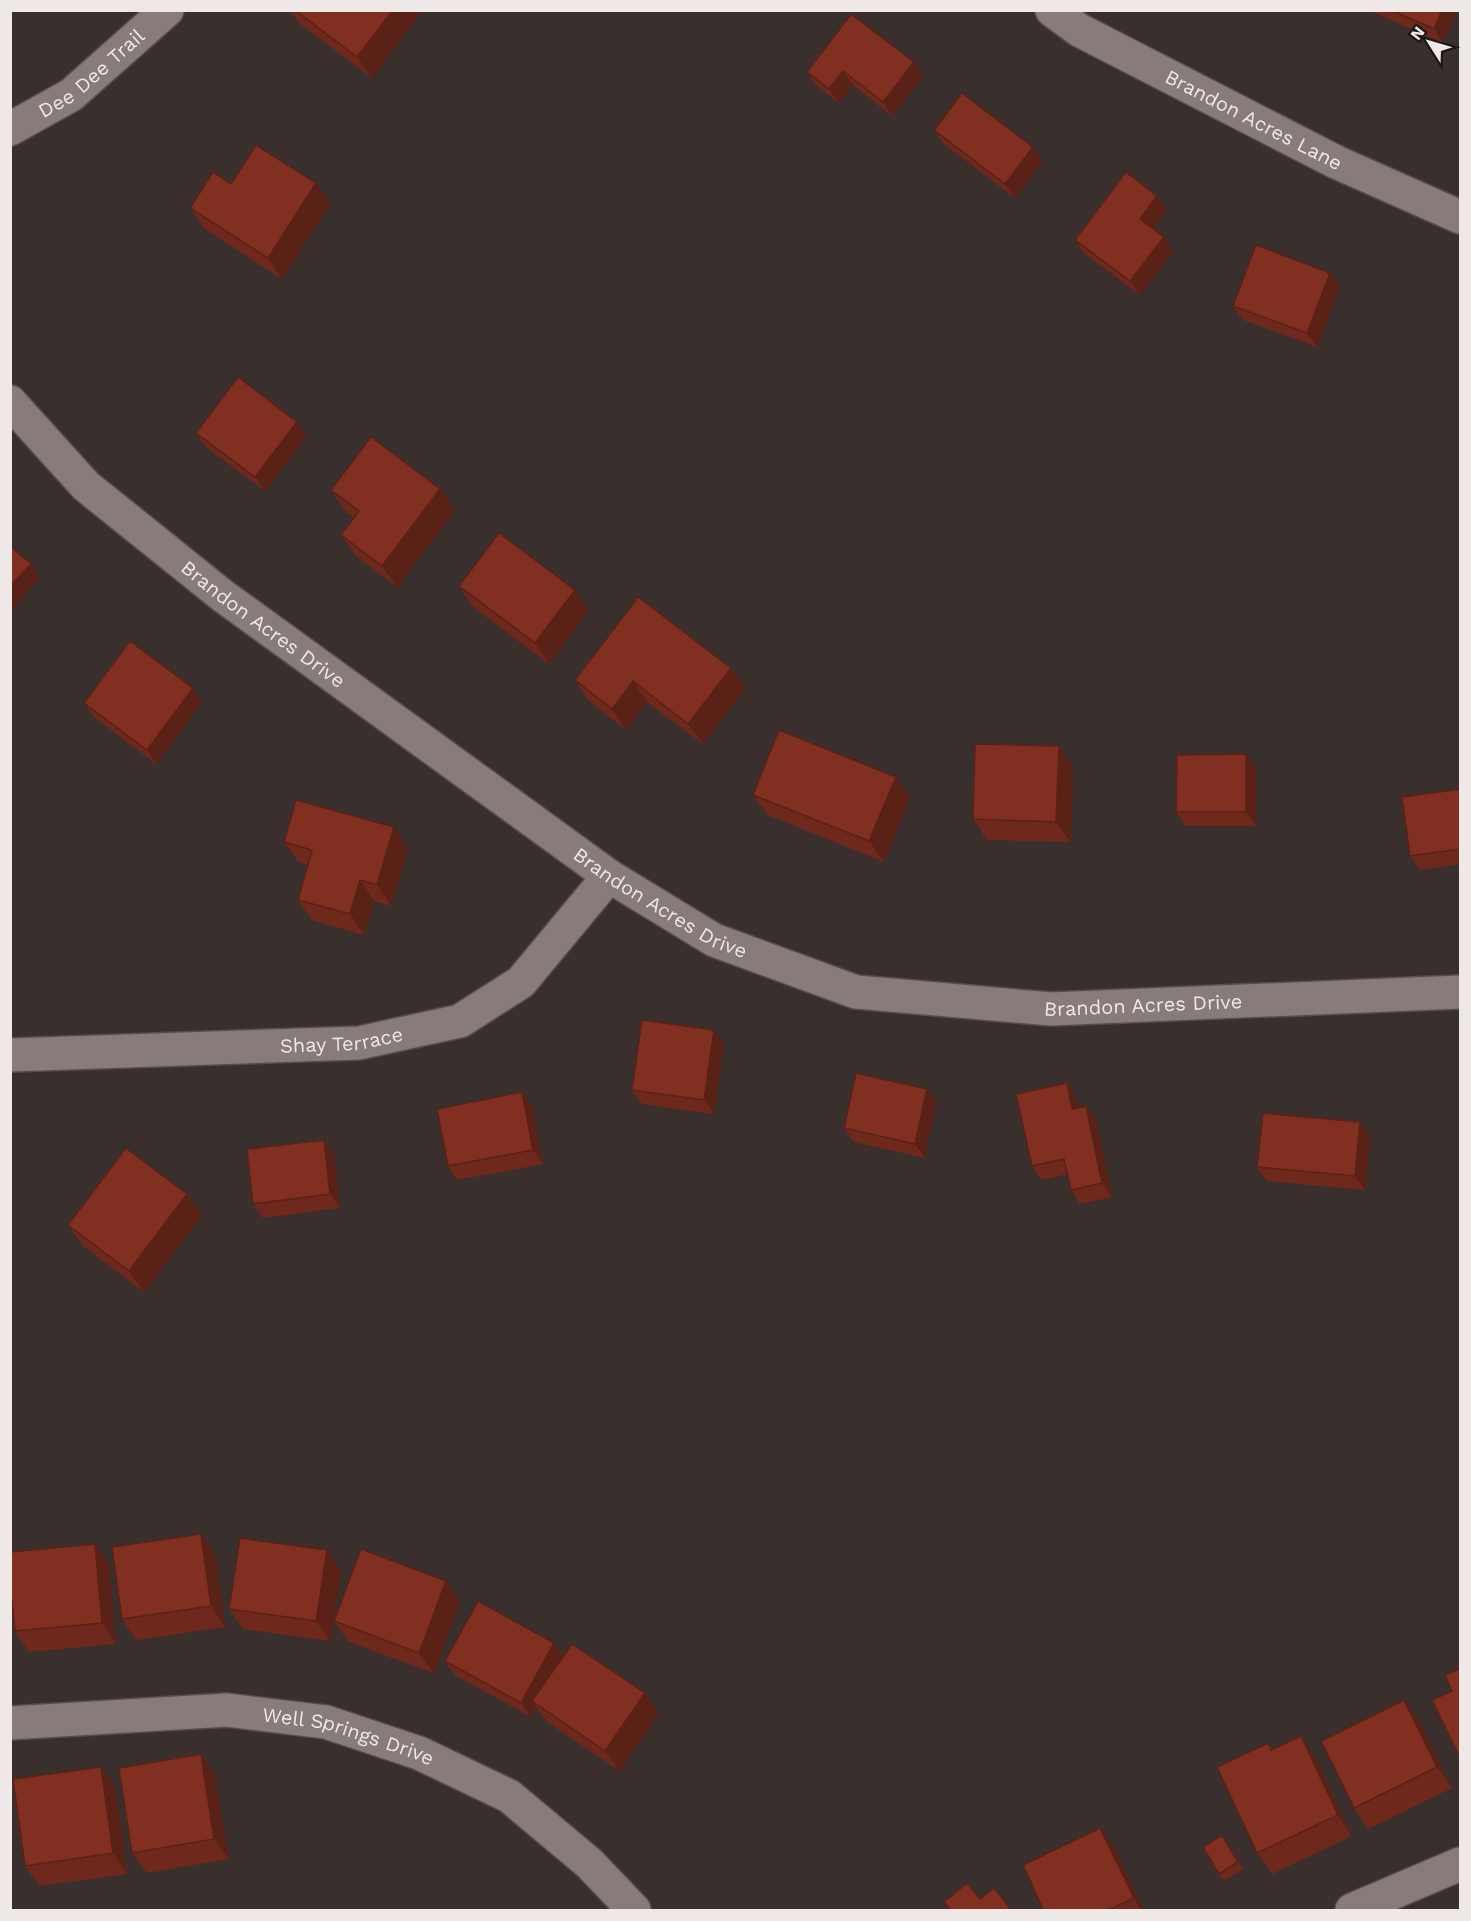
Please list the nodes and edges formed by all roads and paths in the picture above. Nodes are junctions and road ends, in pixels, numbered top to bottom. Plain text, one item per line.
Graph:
1 (167, 10) edge
2 (1052, 10) edge
3 (10, 129) edge
4 (1461, 216) edge
5 (10, 402) edge
6 (609, 876) junction
7 (1461, 992) edge
8 (10, 1055) edge
9 (10, 1723) edge
10 (1461, 1864) edge
11 (633, 1911) edge
12 (1352, 1911) edge

1 - 3 street, Dee Dee Trail
2 - 4 street, Brandon Acres Lane
5 - 6 street, Brandon Acres Drive
6 - 7 street, Brandon Acres Drive
6 - 8 street, Shay Terrace
9 - 11 street, Well Springs Drive
10 - 12 street

